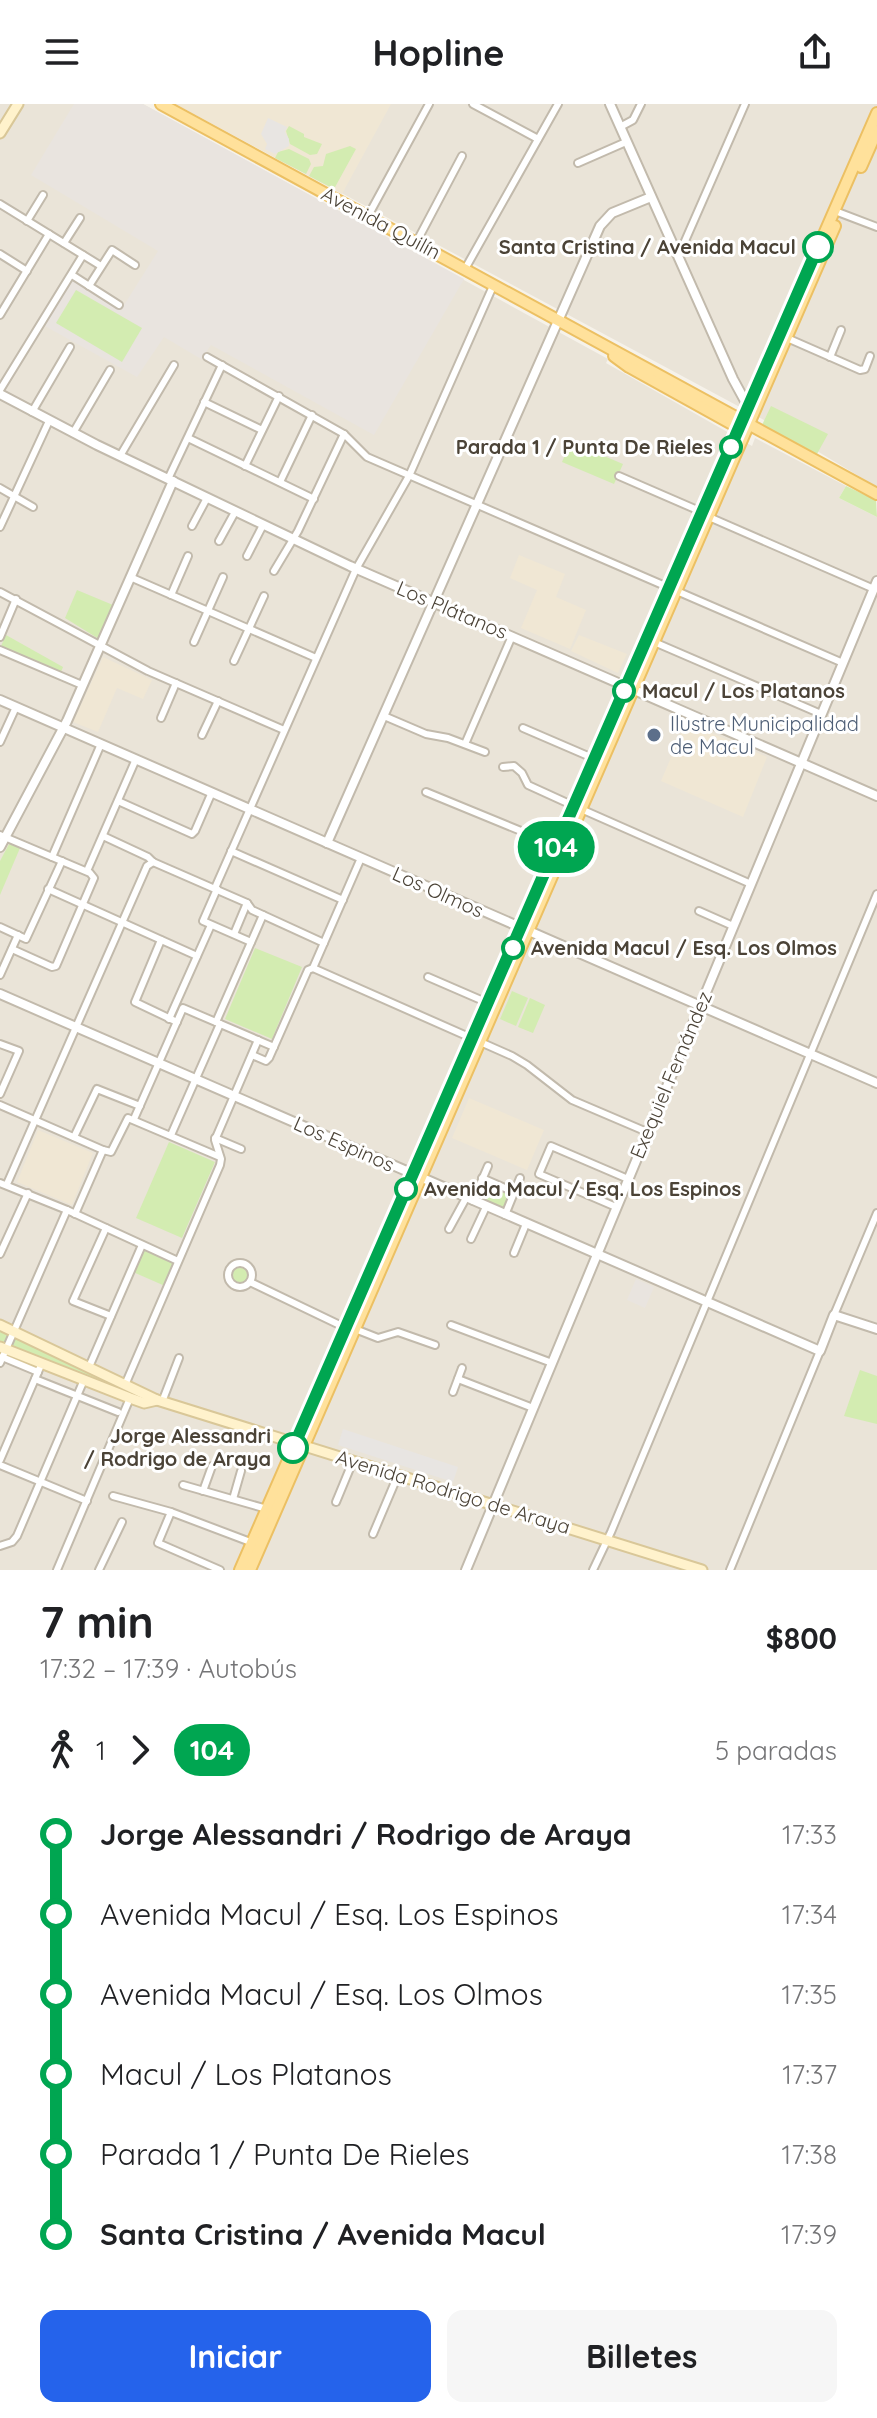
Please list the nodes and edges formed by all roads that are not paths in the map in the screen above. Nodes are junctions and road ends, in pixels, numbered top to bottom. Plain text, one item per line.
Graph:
1 (18, 104) edge
2 (161, 104) edge
3 (429, 104) edge
4 (473, 104) edge
5 (558, 104) edge
6 (610, 104) edge
7 (641, 104) edge
8 (745, 104) edge
9 (877, 113) edge
10 (620, 127) junction
11 (877, 131) edge
12 (0, 133) edge
13 (538, 139) junction
14 (626, 142) junction
15 (462, 156) dead end
16 (578, 163) dead end
17 (43, 195) dead end
18 (651, 197) junction
19 (0, 204) edge
20 (838, 212) junction
21 (368, 216) junction
22 (80, 218) dead end
23 (27, 221) junction
24 (877, 227) edge
25 (49, 234) junction
26 (64, 243) junction
27 (416, 243) junction
28 (0, 254) edge
29 (83, 255) junction
30 (678, 257) junction
31 (135, 265) dead end
32 (101, 266) junction
33 (465, 269) junction
34 (27, 271) junction
35 (72, 275) junction
36 (494, 285) junction
37 (89, 286) junction
38 (0, 297) edge
39 (9, 301) junction
40 (119, 305) dead end
41 (0, 315) edge
42 (560, 320) junction
43 (841, 330) dead end
44 (787, 338) junction
45 (70, 347) dead end
46 (870, 356) dead end
47 (207, 357) dead end
48 (830, 357) junction
49 (174, 365) dead end
50 (222, 365) junction
51 (110, 370) dead end
52 (0, 392) edge
53 (279, 396) junction
54 (204, 402) junction
55 (32, 412) junction
56 (312, 415) junction
57 (746, 419) junction
58 (49, 421) junction
59 (262, 430) junction
60 (73, 433) junction
61 (344, 434) junction
62 (188, 438) junction
63 (120, 456) junction
64 (245, 466) junction
65 (409, 476) junction
66 (619, 476) dead end
67 (170, 480) junction
68 (280, 482) junction
69 (0, 488) edge
70 (877, 494) edge
71 (14, 495) junction
72 (207, 498) junction
73 (314, 499) junction
74 (478, 505) junction
75 (33, 507) dead end
76 (235, 512) junction
77 (706, 515) junction
78 (263, 525) junction
79 (192, 526) dead end
80 (0, 527) edge
81 (293, 539) junction
82 (219, 541) dead end
83 (188, 556) dead end
84 (247, 556) dead end
85 (356, 569) junction
86 (274, 571) dead end
87 (130, 577) junction
88 (223, 577) dead end
89 (875, 585) edge
90 (673, 589) junction
91 (0, 592) edge
92 (171, 595) junction
93 (264, 596) dead end
94 (16, 599) junction
95 (434, 603) junction
96 (208, 611) junction
97 (249, 629) junction
98 (512, 636) junction
99 (0, 637) edge
100 (194, 642) dead end
101 (654, 642) junction
102 (100, 646) junction
103 (0, 650) edge
104 (316, 658) junction
105 (234, 661) dead end
106 (843, 663) junction
107 (176, 683) junction
108 (82, 685) junction
109 (630, 688) junction
110 (0, 700) edge
111 (218, 701) junction
112 (16, 707) junction
113 (821, 714) junction
114 (384, 716) junction
115 (161, 718) dead end
116 (63, 727) junction
117 (523, 728) dead end
118 (284, 730) junction
119 (202, 735) dead end
120 (0, 742) edge
121 (101, 744) junction
122 (465, 744) junction
123 (485, 752) dead end
124 (136, 759) junction
125 (595, 759) junction
126 (801, 763) junction
127 (503, 767) dead end
128 (212, 792) junction
129 (426, 792) dead end
130 (877, 796) edge
131 (118, 801) junction
132 (578, 807) junction
133 (249, 809) junction
134 (2, 836) edge
135 (103, 836) junction
136 (327, 843) junction
137 (0, 847) edge
138 (560, 847) junction
139 (231, 851) junction
140 (52, 857) junction
141 (361, 858) junction
142 (62, 861) junction
143 (153, 862) junction
144 (87, 871) junction
145 (751, 884) junction
146 (48, 889) junction
147 (216, 889) junction
148 (877, 894) edge
149 (343, 900) junction
150 (247, 903) junction
151 (83, 905) junction
152 (699, 911) dead end
153 (263, 915) junction
154 (122, 922) junction
155 (211, 925) junction
156 (733, 926) junction
157 (0, 927) edge
158 (525, 929) junction
159 (234, 934) junction
160 (18, 935) junction
161 (161, 940) junction
162 (251, 942) junction
163 (324, 943) junction
164 (12, 949) junction
165 (197, 956) junction
166 (313, 968) junction
167 (0, 975) edge
168 (428, 977) dead end
169 (0, 994) edge
170 (488, 1003) junction
171 (700, 1006) junction
172 (173, 1020) junction
173 (218, 1023) junction
174 (76, 1027) junction
175 (258, 1040) junction
176 (476, 1040) junction
177 (0, 1044) edge
178 (274, 1047) junction
179 (810, 1054) junction
180 (252, 1055) junction
181 (158, 1063) junction
182 (196, 1080) junction
183 (877, 1083) edge
184 (0, 1094) edge
185 (234, 1096) junction
186 (0, 1105) edge
187 (140, 1106) junction
188 (134, 1119) junction
189 (35, 1120) junction
190 (647, 1132) junction
191 (171, 1135) junction
192 (74, 1137) junction
193 (215, 1138) junction
194 (241, 1149) dead end
195 (103, 1150) junction
196 (220, 1157) junction
197 (488, 1166) dead end
198 (417, 1176) junction
199 (482, 1178) junction
200 (520, 1178) dead end
201 (628, 1179) junction
202 (4, 1184) edge
203 (514, 1192) junction
204 (28, 1193) junction
205 (469, 1199) junction
206 (486, 1207) junction
207 (616, 1207) junction
208 (67, 1210) junction
209 (877, 1213) edge
210 (75, 1214) junction
211 (505, 1215) junction
212 (526, 1224) junction
213 (106, 1228) junction
214 (449, 1229) dead end
215 (471, 1239) dead end
216 (142, 1245) junction
217 (514, 1253) dead end
218 (0, 1254) edge
219 (596, 1255) junction
220 (178, 1261) junction
221 (250, 1282) junction
222 (707, 1303) junction
223 (834, 1315) junction
224 (111, 1316) junction
225 (0, 1325) edge
226 (451, 1325) dead end
227 (350, 1328) junction
228 (877, 1329) edge
229 (14, 1332) junction
230 (435, 1345) dead end
231 (820, 1351) junction
232 (2, 1354) edge
233 (179, 1358) dead end
234 (552, 1363) junction
235 (89, 1367) junction
236 (462, 1368) dead end
237 (38, 1372) junction
238 (458, 1379) junction
239 (83, 1382) junction
240 (125, 1385) junction
241 (453, 1392) dead end
242 (77, 1397) junction
243 (130, 1398) junction
244 (160, 1401) junction
245 (533, 1408) junction
246 (118, 1412) dead end
247 (300, 1444) junction
248 (353, 1461) junction
249 (0, 1462) edge
250 (212, 1466) dead end
251 (241, 1471) dead end
252 (398, 1475) junction
253 (40, 1482) junction
254 (183, 1485) dead end
255 (203, 1491) junction
256 (113, 1496) dead end
257 (233, 1499) junction
258 (87, 1501) junction
259 (336, 1502) dead end
260 (493, 1504) junction
261 (267, 1509) junction
262 (171, 1512) junction
263 (122, 1522) dead end
264 (373, 1534) dead end
265 (607, 1540) junction
266 (253, 1543) junction
267 (0, 1546) edge
268 (57, 1570) edge
269 (99, 1570) edge
270 (220, 1570) edge
271 (240, 1570) edge
272 (250, 1570) edge
273 (466, 1570) edge
274 (593, 1570) edge
275 (702, 1570) edge
276 (730, 1570) edge

1 - 12 main road
2 - 21 main road, Avenida Quilín
3 - 21 street
4 - 13 street
5 - 13 street
6 - 10 street
7 - 10 street
8 - 30 street
9 - 20 main road
10 - 14 street
11 - 20 main road
13 - 33 street
14 - 16 street
14 - 18 street
15 - 27 street
17 - 23 street
18 - 30 street
18 - 42 street
19 - 23 street
20 - 24 street
20 - 44 main road
20 - 57 main road
21 - 27 main road, Avenida Quilín
22 - 26 street
23 - 25 street
25 - 26 street
25 - 34 street
26 - 29 street
27 - 33 main road, Avenida Quilín
28 - 34 street
29 - 32 street
29 - 35 street
30 - 57 street
31 - 32 street
32 - 37 street
33 - 36 main road, Avenida Quilín
34 - 39 street
35 - 37 street
35 - 52 street
36 - 42 main road, Avenida Quilín
36 - 65 street
37 - 40 street
38 - 39 street
39 - 41 street
42 - 57 main road, Avenida Quilín
42 - 74 street
43 - 48 street
44 - 48 street
44 - 57 main road
45 - 55 street
46 - 48 street
47 - 50 street
49 - 63 street
50 - 53 street
50 - 54 street
51 - 60 street
52 - 55 street, Los Plátanos
53 - 56 street
53 - 59 street
54 - 59 street
54 - 62 street
55 - 58 street, Los Plátanos
56 - 61 street
56 - 68 street
57 - 70 main road, Avenida Quilín
57 - 77 main road
58 - 60 street, Los Plátanos
58 - 71 street
59 - 64 street
60 - 63 street, Los Plátanos
61 - 65 street
61 - 73 street
62 - 64 street
62 - 67 street
63 - 67 street, Los Plátanos
64 - 68 street
65 - 74 street
65 - 85 street
66 - 77 street
67 - 72 street, Los Plátanos
67 - 87 street
68 - 73 street
69 - 71 street
71 - 75 street
71 - 80 street
72 - 76 street, Los Plátanos
72 - 79 street
73 - 81 street
74 - 90 street
74 - 95 street
76 - 78 street, Los Plátanos
76 - 82 street
77 - 89 street
77 - 90 main road
78 - 81 street, Los Plátanos
78 - 84 street
81 - 85 street, Los Plátanos
81 - 86 street
83 - 92 street
85 - 95 street, Los Plátanos
85 - 104 street
87 - 92 street
87 - 102 street
88 - 96 street
89 - 106 street, Exequiel Fernández
90 - 101 main road
90 - 106 street
90 - 109 main road
91 - 94 street
92 - 96 street
93 - 97 street
94 - 99 street
94 - 102 street
95 - 98 street, Los Plátanos
95 - 114 street
96 - 97 street
96 - 100 street
97 - 104 street
97 - 105 street
98 - 109 street, Los Plátanos
98 - 122 street
101 - 109 main road
101 - 113 street
102 - 107 street
102 - 108 street
103 - 108 street
104 - 118 street
106 - 113 street, Exequiel Fernández
107 - 111 street
107 - 115 street
108 - 116 street
109 - 125 main road
109 - 126 street, Los Plátanos
109 - 132 main road
110 - 112 street, Los Olmos
111 - 118 street
111 - 119 street
112 - 116 street, Los Olmos
112 - 120 street
113 - 126 street, Exequiel Fernández
114 - 122 street
114 - 136 street
116 - 121 street, Los Olmos
116 - 134 street
117 - 125 street
118 - 133 street
121 - 124 street, Los Olmos
121 - 140 street
122 - 123 street
124 - 128 street, Los Olmos
124 - 131 street
125 - 132 main road
126 - 130 street, Los Plátanos
126 - 145 street, Exequiel Fernández
127 - 132 street
128 - 131 street
128 - 133 street, Los Olmos
129 - 138 street
131 - 135 street
132 - 138 main road
132 - 145 street
133 - 136 street, Los Olmos
133 - 139 street
134 - 137 street
134 - 140 street
135 - 143 street
135 - 144 street
136 - 141 street, Los Olmos
138 - 158 main road
139 - 147 street
139 - 149 street
140 - 142 street
141 - 149 street
141 - 158 street, Los Olmos
142 - 144 street
142 - 146 street
143 - 147 street
143 - 154 street
144 - 151 street
145 - 156 street, Exequiel Fernández
146 - 151 street
146 - 160 street
147 - 150 street
147 - 155 street
148 - 179 street
149 - 163 street
150 - 153 street
150 - 159 street
151 - 154 street
151 - 164 street
152 - 156 street
153 - 162 street
153 - 163 street
154 - 161 street
154 - 174 street
155 - 159 street
155 - 165 street
156 - 171 street, Exequiel Fernández
157 - 160 street
158 - 170 main road
158 - 171 street, Los Olmos
158 - 176 main road
159 - 162 street
160 - 164 street
161 - 165 street
161 - 172 street
162 - 173 street
163 - 166 street
164 - 167 street
165 - 172 street
166 - 176 street
166 - 178 street
168 - 170 street
169 - 174 street, Los Espinos
170 - 176 main road
171 - 179 street, Los Olmos
171 - 190 street, Exequiel Fernández
172 - 173 street
172 - 181 street
173 - 175 street
173 - 182 street
174 - 181 street, Los Espinos
174 - 189 street
175 - 178 street
175 - 180 street
176 - 190 street
176 - 198 main road
177 - 184 street
178 - 180 street
179 - 183 street, Los Olmos
179 - 222 street
180 - 185 street
181 - 182 street, Los Espinos
181 - 187 street
182 - 185 street, Los Espinos
182 - 191 street
185 - 193 street
185 - 198 street, Los Espinos
186 - 189 street
187 - 188 street
187 - 192 street
188 - 191 street
188 - 195 street
189 - 192 street
189 - 202 street
190 - 201 street, Exequiel Fernández
191 - 196 street
192 - 195 street
193 - 194 street
193 - 196 street
195 - 210 street
196 - 220 street
197 - 199 street
198 - 205 street, Los Espinos
198 - 227 main road
199 - 203 street
199 - 205 street
200 - 203 street
201 - 207 street, Exequiel Fernández
201 - 207 street
202 - 204 street
203 - 211 street
204 - 208 street
204 - 218 street
205 - 206 street, Los Espinos
205 - 214 street
206 - 211 street, Los Espinos
206 - 215 street
207 - 219 street, Exequiel Fernández
208 - 210 street
208 - 229 street
209 - 223 street
210 - 213 street
211 - 212 street, Los Espinos
212 - 217 street
212 - 219 street, Los Espinos
213 - 216 street
213 - 224 street
216 - 220 street
216 - 224 street
219 - 222 street, Los Espinos
219 - 234 street, Exequiel Fernández
220 - 240 street
221 - 221 street
221 - 227 street
222 - 231 street, Los Espinos
222 - 265 street
223 - 228 street
223 - 231 street
224 - 235 street
225 - 229 main road, Avenida Rodrigo de Araya
226 - 234 street
227 - 230 street
227 - 247 main road
229 - 232 street
229 - 235 main road, Avenida Rodrigo de Araya
231 - 276 street
232 - 237 main road, Avenida Rodrigo de Araya
233 - 244 street
234 - 245 street, Exequiel Fernández
235 - 240 main road, Avenida Rodrigo de Araya
236 - 238 street
237 - 239 main road, Avenida Rodrigo de Araya
237 - 242 street
237 - 249 street
238 - 241 street
238 - 245 street
239 - 242 street
239 - 243 main road, Avenida Rodrigo de Araya
240 - 244 main road, Avenida Rodrigo de Araya
242 - 246 street
242 - 253 street
243 - 244 main road, Avenida Rodrigo de Araya
243 - 258 street
244 - 247 main road, Avenida Rodrigo de Araya
245 - 260 street, Exequiel Fernández
247 - 248 main road, Avenida Rodrigo de Araya
247 - 261 main road
247 - 272 main road
248 - 252 main road, Avenida Rodrigo de Araya
248 - 259 street
249 - 253 street
250 - 255 street
251 - 257 street
252 - 260 main road, Avenida Rodrigo de Araya
252 - 264 street
253 - 258 street
253 - 267 street
254 - 255 street
255 - 257 street
256 - 262 street
257 - 261 street
258 - 268 street
260 - 265 main road, Avenida Rodrigo de Araya
260 - 273 street, Exequiel Fernández
261 - 266 main road
262 - 266 street
262 - 270 street
263 - 269 street
265 - 274 street
265 - 275 main road, Avenida Rodrigo de Araya
266 - 271 main road

